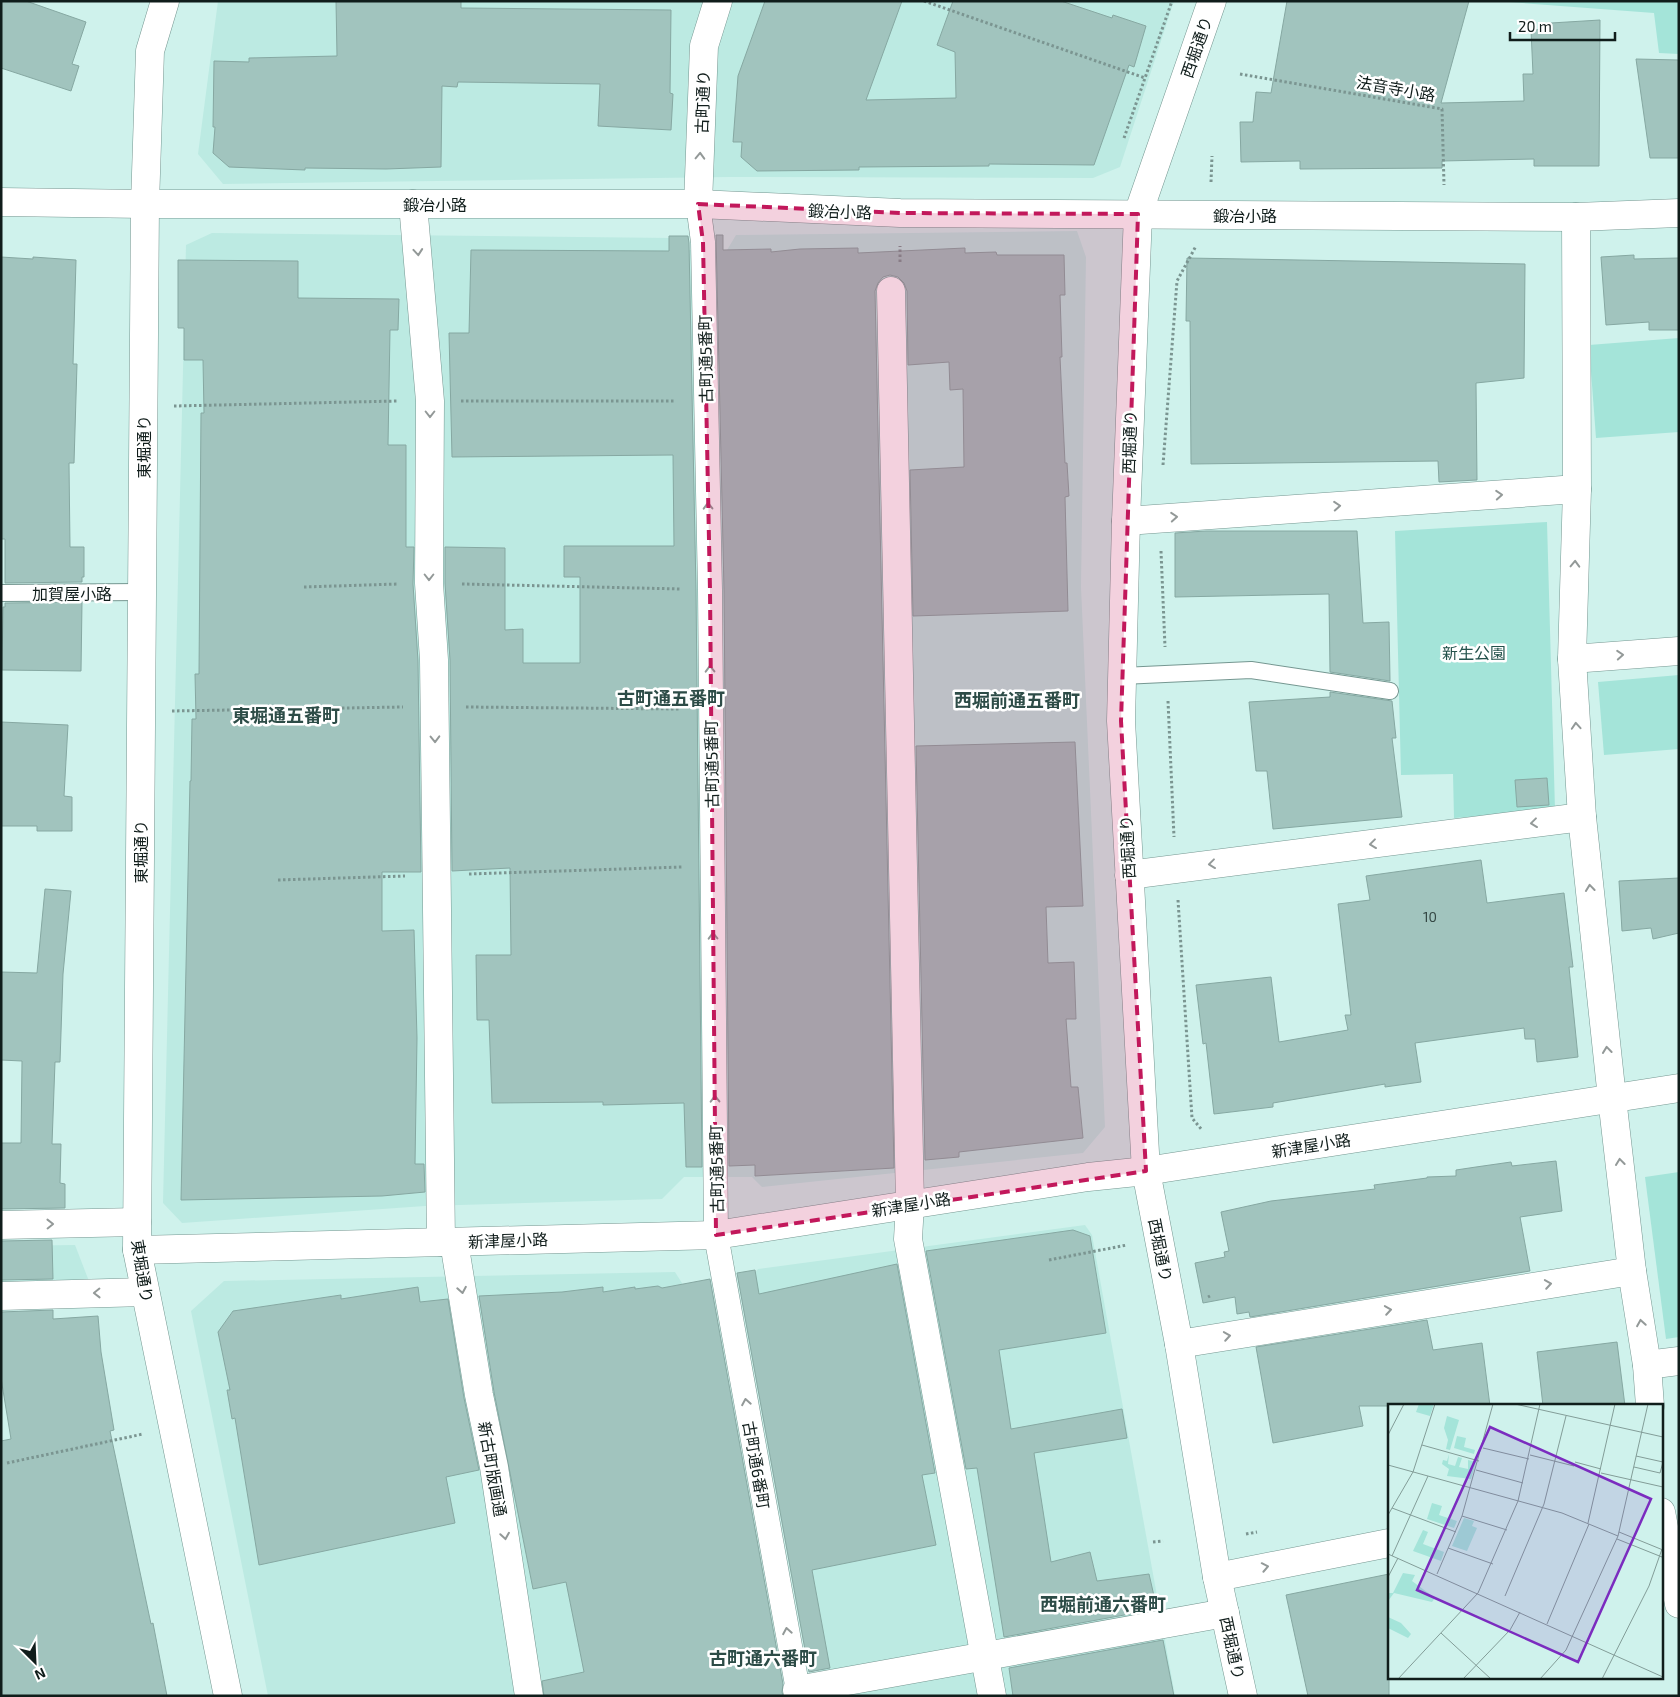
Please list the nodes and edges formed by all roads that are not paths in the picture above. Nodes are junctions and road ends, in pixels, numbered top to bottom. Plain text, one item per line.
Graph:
1 (165, 1) edge
2 (718, 1) edge
3 (1212, 1) edge
4 (1, 202) edge
5 (145, 204) junction
6 (413, 204) junction
7 (698, 204) junction
8 (1679, 213) edge
9 (1138, 214) junction
10 (1576, 217) junction
11 (891, 291) road end
12 (1577, 489) junction
13 (1126, 521) junction
14 (142, 592) junction
15 (1, 593) edge
16 (1679, 651) edge
17 (1572, 659) junction
18 (1122, 676) junction
19 (1390, 691) dead end
20 (1582, 817) junction
21 (1129, 875) junction
22 (1679, 1088) edge
23 (1612, 1098) junction
24 (1146, 1171) junction
25 (910, 1204) junction
26 (137, 1222) junction
27 (1, 1225) edge
28 (716, 1235) junction
29 (447, 1242) junction
30 (137, 1250) junction
31 (1632, 1271) junction
32 (145, 1292) junction
33 (1, 1296) edge
34 (1179, 1344) junction
35 (1679, 1361) edge
36 (1647, 1365) junction
37 (1650, 1404) edge
38 (1662, 1517) edge
39 (1388, 1543) edge
40 (1217, 1577) junction
41 (1679, 1604) edge
42 (1225, 1613) junction
43 (986, 1657) junction
44 (798, 1693) edge
45 (228, 1696) edge
46 (529, 1696) edge
47 (992, 1696) edge
48 (1243, 1696) edge

1 - 5 street, 東堀通り
7 -> 2 street, 古町通り
3 - 9 street, 西堀通り
4 - 5 street, 鍛冶小路
5 - 6 street, 鍛冶小路
5 - 14 street, 東堀通り
6 - 7 street, 鍛冶小路
6 -> 29 street, 新古町版画通
7 - 9 street, 鍛冶小路
28 -> 7 street, 古町通5番町
8 - 10 street, 鍛冶小路
9 - 10 street, 鍛冶小路
9 - 13 street, 西堀通り
10 - 12 street
11 - 25 street
13 -> 12 street
17 -> 12 street
13 - 18 street, 西堀通り
14 - 15 lane, 加賀屋小路
14 - 26 street, 東堀通り
17 -> 16 street
20 -> 17 street
18 - 19 lane
18 - 21 street, 西堀通り
20 -> 21 street
23 -> 20 street
21 - 24 street, 西堀通り
22 - 23 street, 新津屋小路
23 - 24 street, 新津屋小路
31 -> 23 street
24 - 25 street, 新津屋小路
24 - 34 street, 西堀通り
25 - 28 street, 新津屋小路
25 - 43 street
27 -> 26 street
26 - 30 street, 東堀通り
28 - 29 street, 新津屋小路
44 -> 28 street, 古町通6番町
29 - 30 street, 新津屋小路
29 -> 46 street, 新古町版画通
30 - 32 street, 東堀通り
34 -> 31 street
36 -> 31 street
32 -> 33 street
32 - 45 street, 東堀通り
34 - 40 street, 西堀通り
35 - 36 street
36 - 37 street
38 - 41 street
40 -> 39 street
40 - 42 street, 西堀通り
42 - 43 street
42 - 48 street, 西堀通り
43 - 44 street
43 - 47 street

